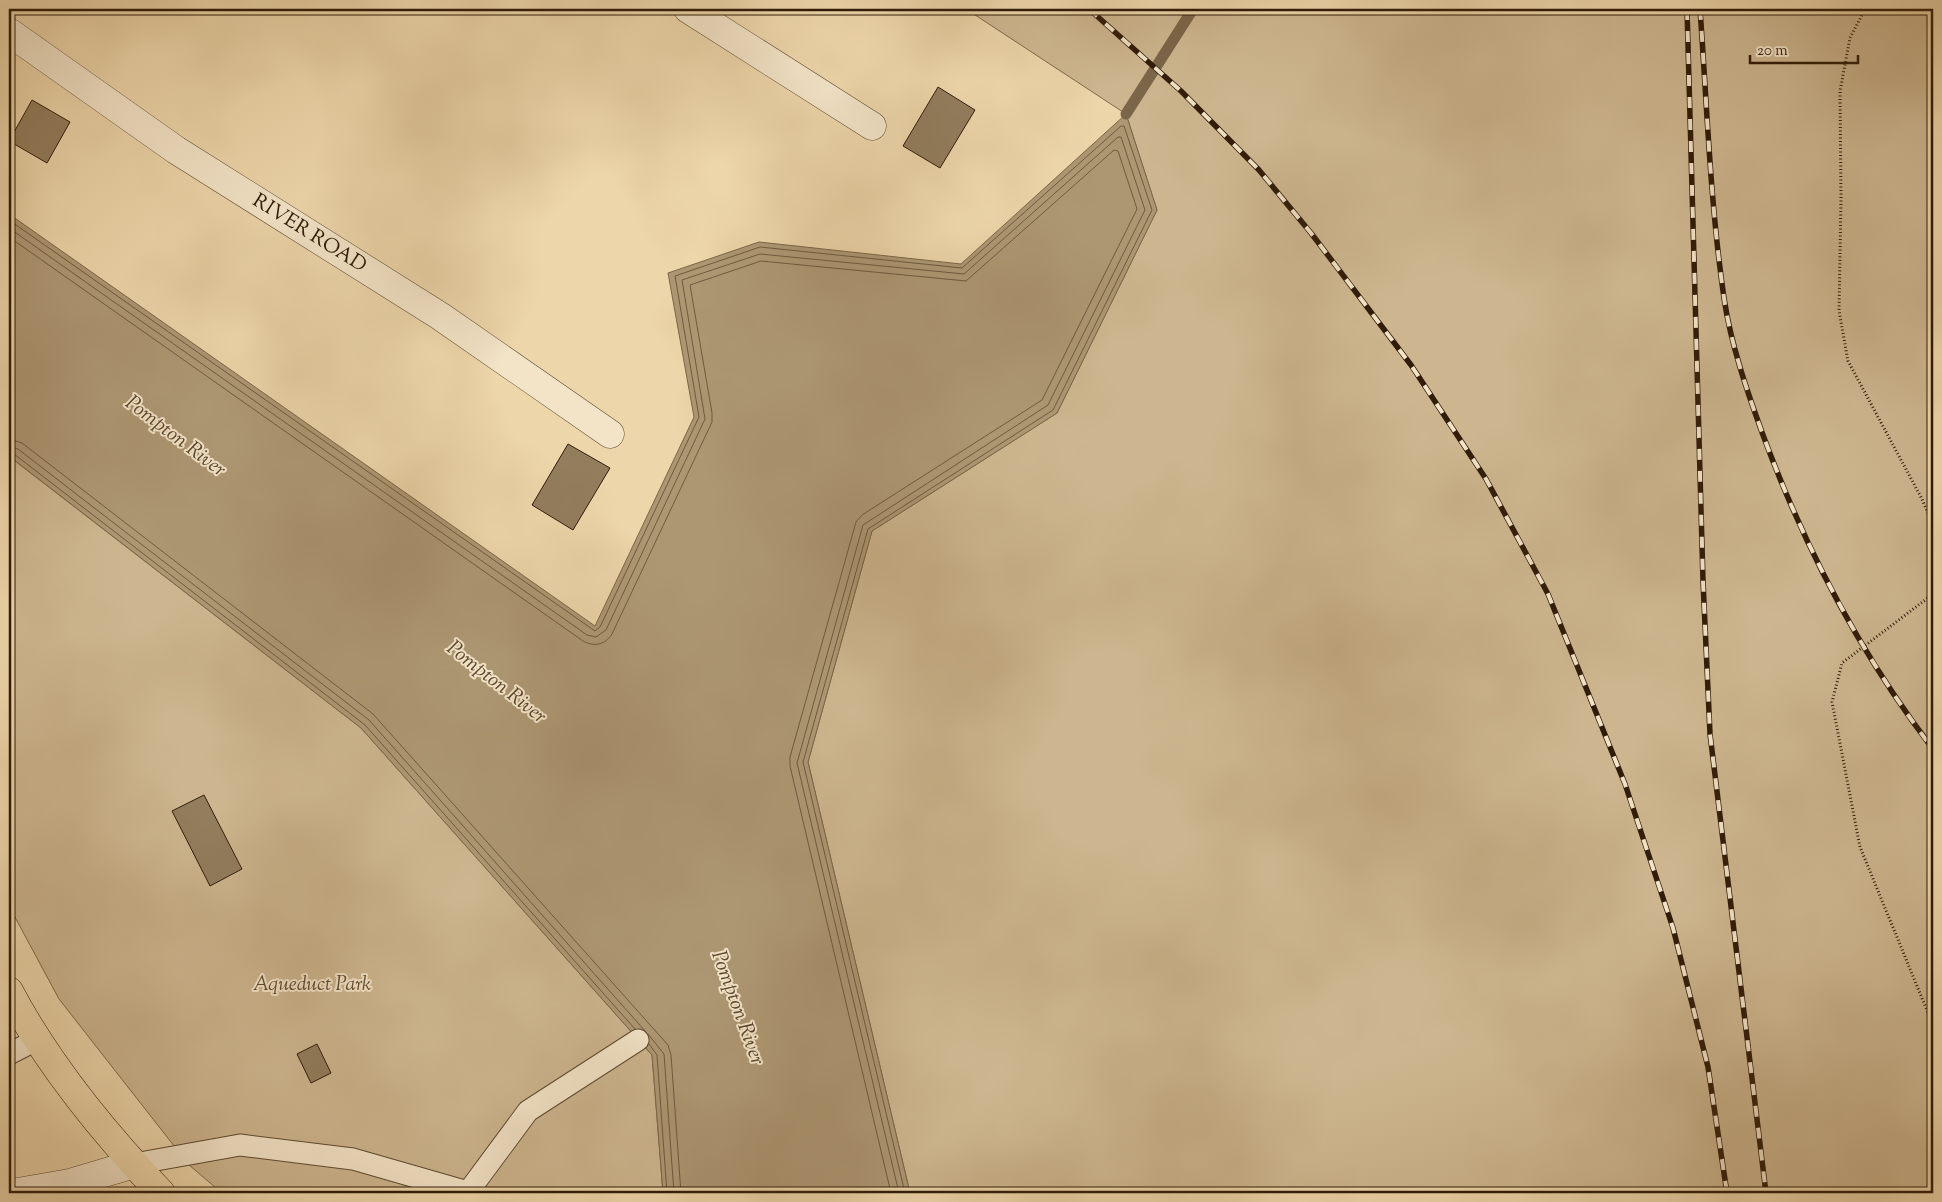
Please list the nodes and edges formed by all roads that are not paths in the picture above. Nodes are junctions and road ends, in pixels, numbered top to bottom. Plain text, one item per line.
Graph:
1 (688, 9) edge
2 (9, 32) edge
3 (872, 126) dead end
4 (610, 434) dead end
5 (9, 991) edge
6 (38, 1038) junction
7 (638, 1040) dead end
8 (9, 1054) edge
9 (134, 1164) junction
10 (22, 1192) edge
11 (161, 1193) edge

1 - 3 street
2 - 4 street, RIVER ROAD
5 - 6 main road
6 - 8 lane
6 - 9 main road
7 - 9 lane
9 - 10 street
9 - 11 main road

